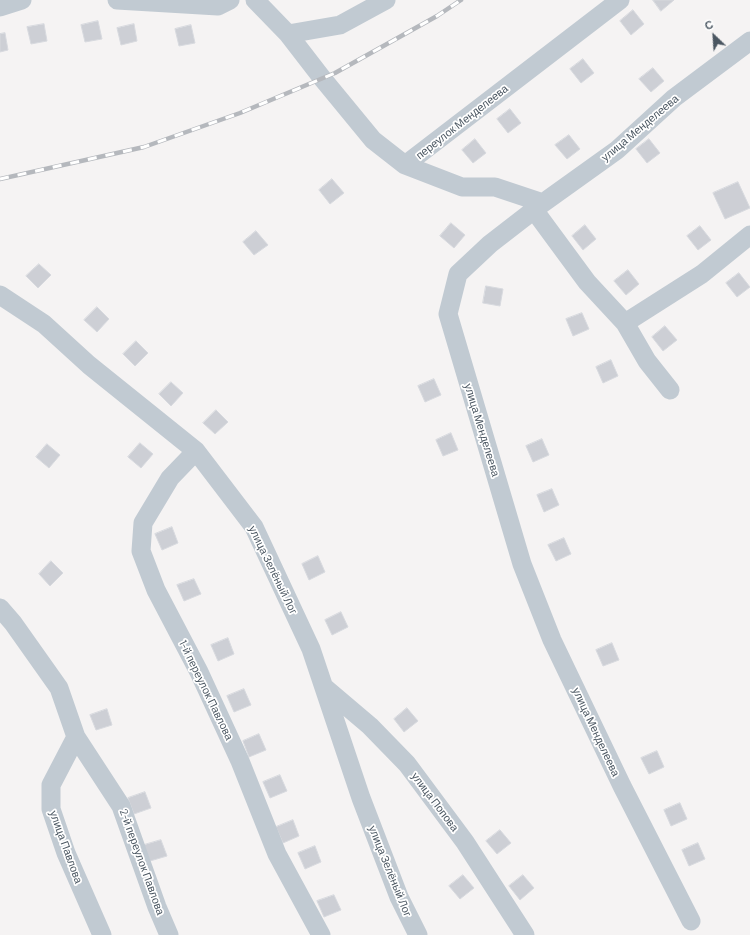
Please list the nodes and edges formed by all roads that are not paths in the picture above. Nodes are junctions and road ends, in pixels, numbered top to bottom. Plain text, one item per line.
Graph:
1 (22, 0) edge
2 (117, 0) edge
3 (230, 0) edge
4 (255, 0) edge
5 (386, 0) edge
6 (620, 0) edge
7 (0, 7) edge
8 (288, 34) junction
9 (750, 42) edge
10 (405, 165) junction
11 (538, 207) junction
12 (750, 235) edge
13 (0, 295) edge
14 (625, 323) junction
15 (670, 390) dead end
16 (196, 451) junction
17 (0, 608) edge
18 (324, 687) junction
19 (76, 736) junction
20 (691, 922) dead end
21 (102, 935) edge
22 (169, 935) edge
23 (321, 935) edge
24 (418, 935) edge
25 (525, 935) edge

1 - 7 street
2 - 3 street
4 - 8 street, переулок Менделеева
5 - 8 street
6 - 10 street, переулок Менделеева
8 - 10 street, переулок Менделеева
9 - 11 street, улица Менделеева
10 - 11 street
11 - 14 street
11 - 20 street, улица Менделеева
12 - 14 street
13 - 16 street, улица Зелёный Лог
14 - 15 street
16 - 18 street, улица Зелёный Лог
16 - 23 street, 1-й переулок Павлова
17 - 19 street, 2-й переулок Павлова
18 - 24 street, улица Зелёный Лог
18 - 25 street, улица Попова
19 - 21 street, улица Павлова
19 - 22 street, 2-й переулок Павлова

